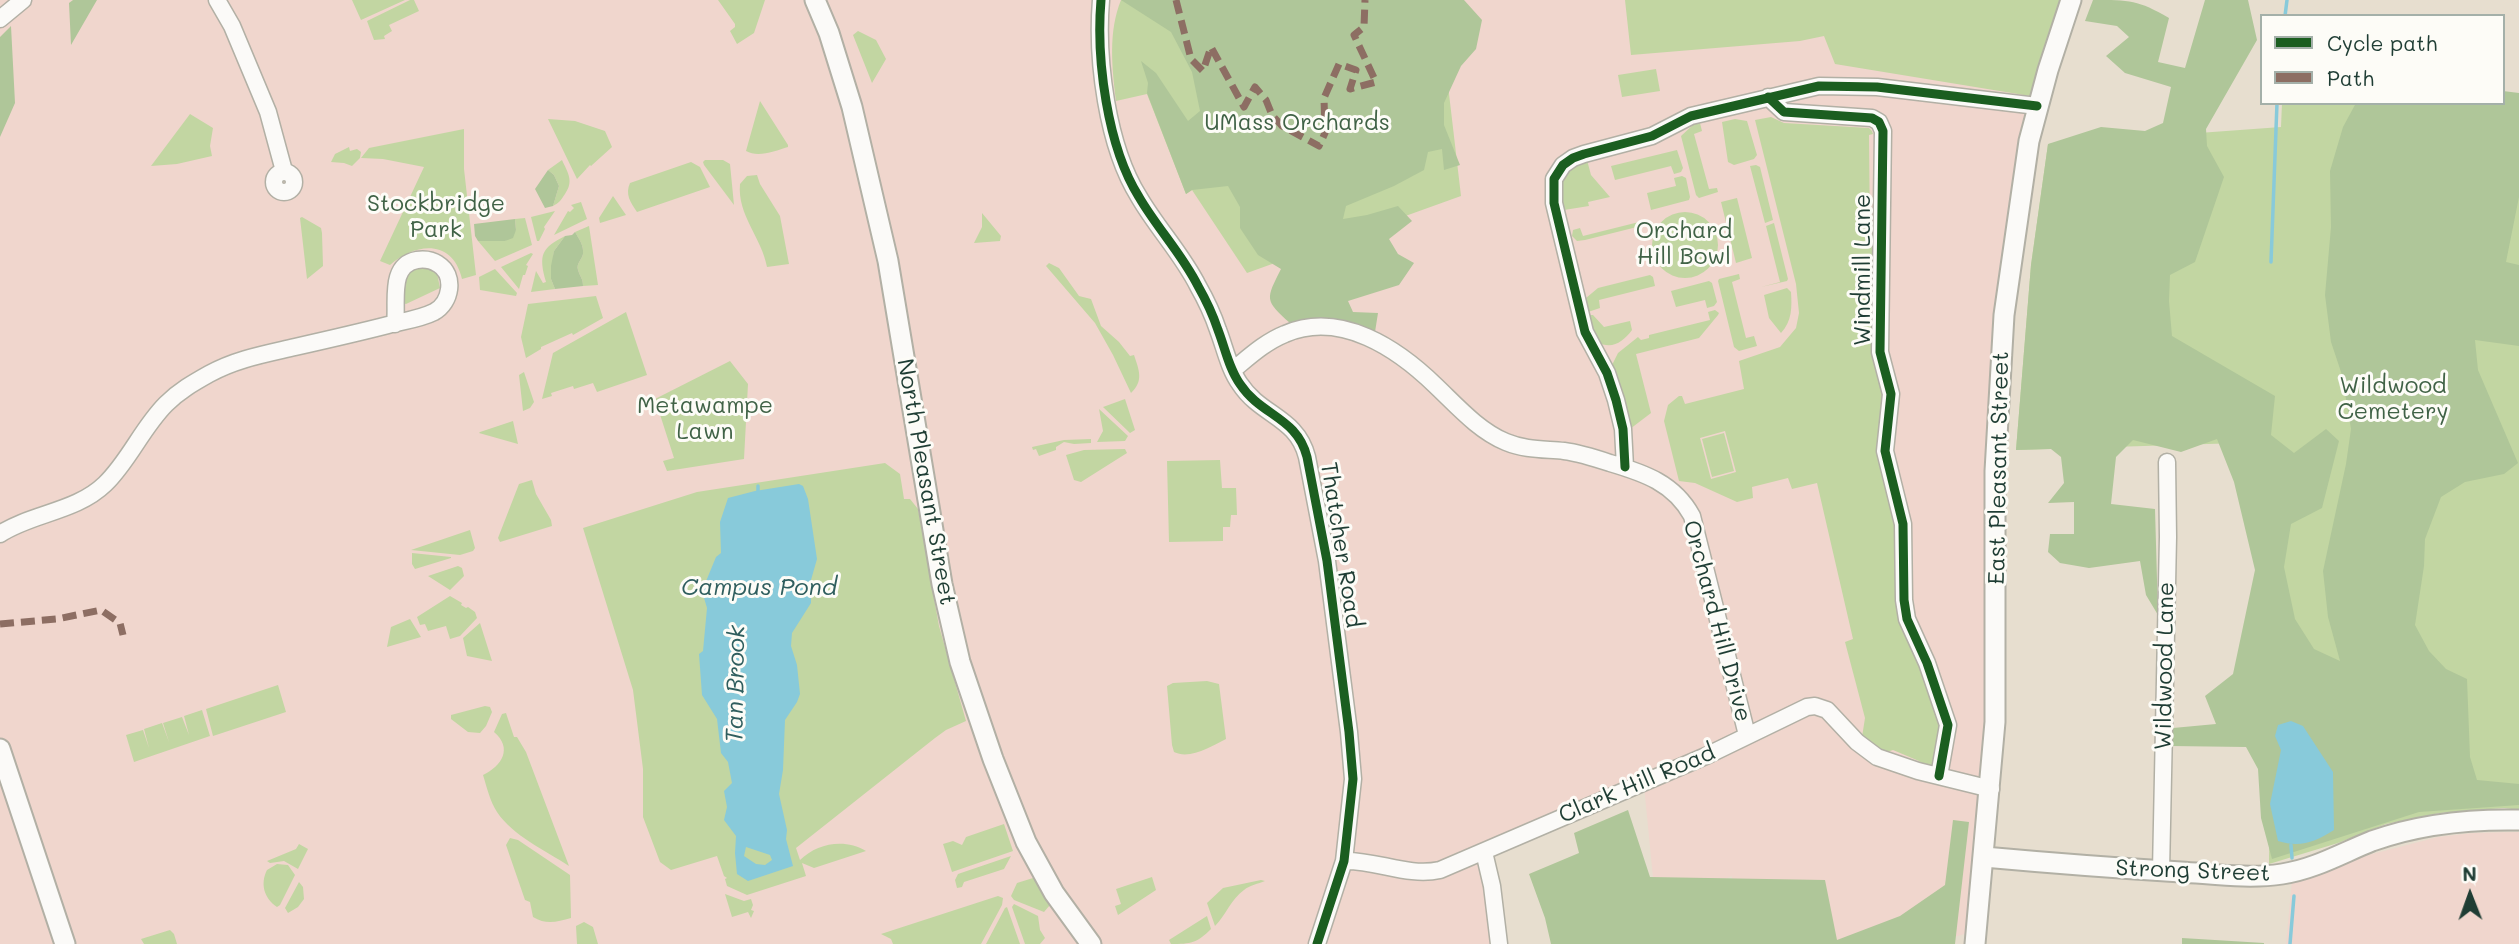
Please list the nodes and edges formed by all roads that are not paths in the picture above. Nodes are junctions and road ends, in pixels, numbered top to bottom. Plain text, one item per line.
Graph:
1 (23, 0) edge
2 (217, 0) edge
3 (815, 0) edge
4 (1101, 0) edge
5 (2071, 0) edge
6 (0, 19) edge
7 (1768, 97) junction
8 (2037, 107) junction
9 (284, 171) dead end
10 (394, 324) dead end
11 (1233, 370) junction
12 (2167, 462) dead end
13 (1625, 467) junction
14 (0, 534) edge
15 (1747, 735) junction
16 (0, 749) edge
17 (1939, 776) junction
18 (1991, 789) junction
19 (2519, 820) edge
20 (1484, 852) junction
21 (1984, 857) junction
22 (1345, 862) junction
23 (2161, 871) junction
24 (65, 944) edge
25 (1091, 944) edge
26 (1317, 944) edge
27 (1499, 944) edge
28 (1975, 944) edge

1 - 6 street
2 - 9 street
3 - 25 main road, North Pleasant Street
4 - 11 street, Thatcher Road
5 - 8 main road, East Pleasant Street
7 - 8 street
7 - 13 street
7 - 17 street, Windmill Lane
8 - 18 main road, East Pleasant Street
10 - 14 street
11 - 13 street, Orchard Hill Drive
11 - 22 street, Thatcher Road
12 - 23 street, Wildwood Lane
13 - 15 street, Orchard Hill Drive
15 - 17 street, Clark Hill Road
15 - 20 street, Clark Hill Road
16 - 24 main road
17 - 18 street, Clark Hill Road
18 - 21 main road, East Pleasant Street
19 - 23 main road, Strong Street
20 - 22 street, Clark Hill Road
20 - 27 street
21 - 23 main road, Strong Street
21 - 28 main road, East Pleasant Street
22 - 26 street, Thatcher Road

